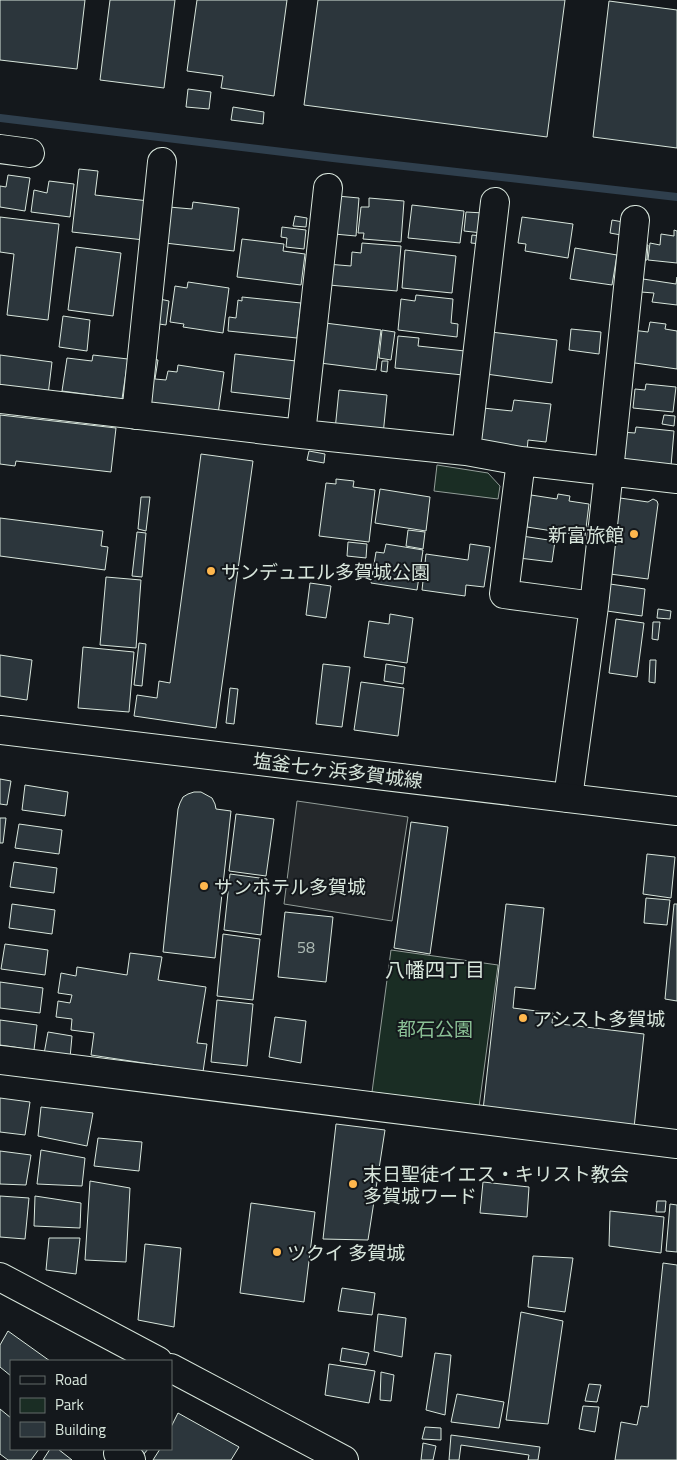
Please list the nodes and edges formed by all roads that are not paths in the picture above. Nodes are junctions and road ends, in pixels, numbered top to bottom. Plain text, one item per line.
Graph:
1 (0, 150) edge
2 (30, 153) dead end
3 (162, 162) dead end
4 (328, 188) dead end
5 (495, 202) dead end
6 (635, 220) dead end
7 (0, 399) edge
8 (136, 415) junction
9 (301, 434) junction
10 (466, 451) junction
11 (521, 461) junction
12 (609, 471) junction
13 (677, 479) edge
14 (594, 606) junction
15 (0, 730) edge
16 (568, 798) junction
17 (677, 811) edge
18 (0, 1060) edge
19 (677, 1144) edge
20 (0, 1277) edge
21 (156, 1360) edge
22 (172, 1369) edge
23 (344, 1460) edge

1 - 2 street
3 - 8 street
4 - 9 street
5 - 10 street
6 - 12 street
7 - 8 street
8 - 9 street
9 - 10 street
10 - 11 street
11 - 12 street
11 - 14 street
12 - 13 street
12 - 14 street
14 - 16 street
15 - 16 street, 塩釜七ヶ浜多賀城線
16 - 17 street, 塩釜七ヶ浜多賀城線
18 - 19 street
20 - 21 street
22 - 23 street

